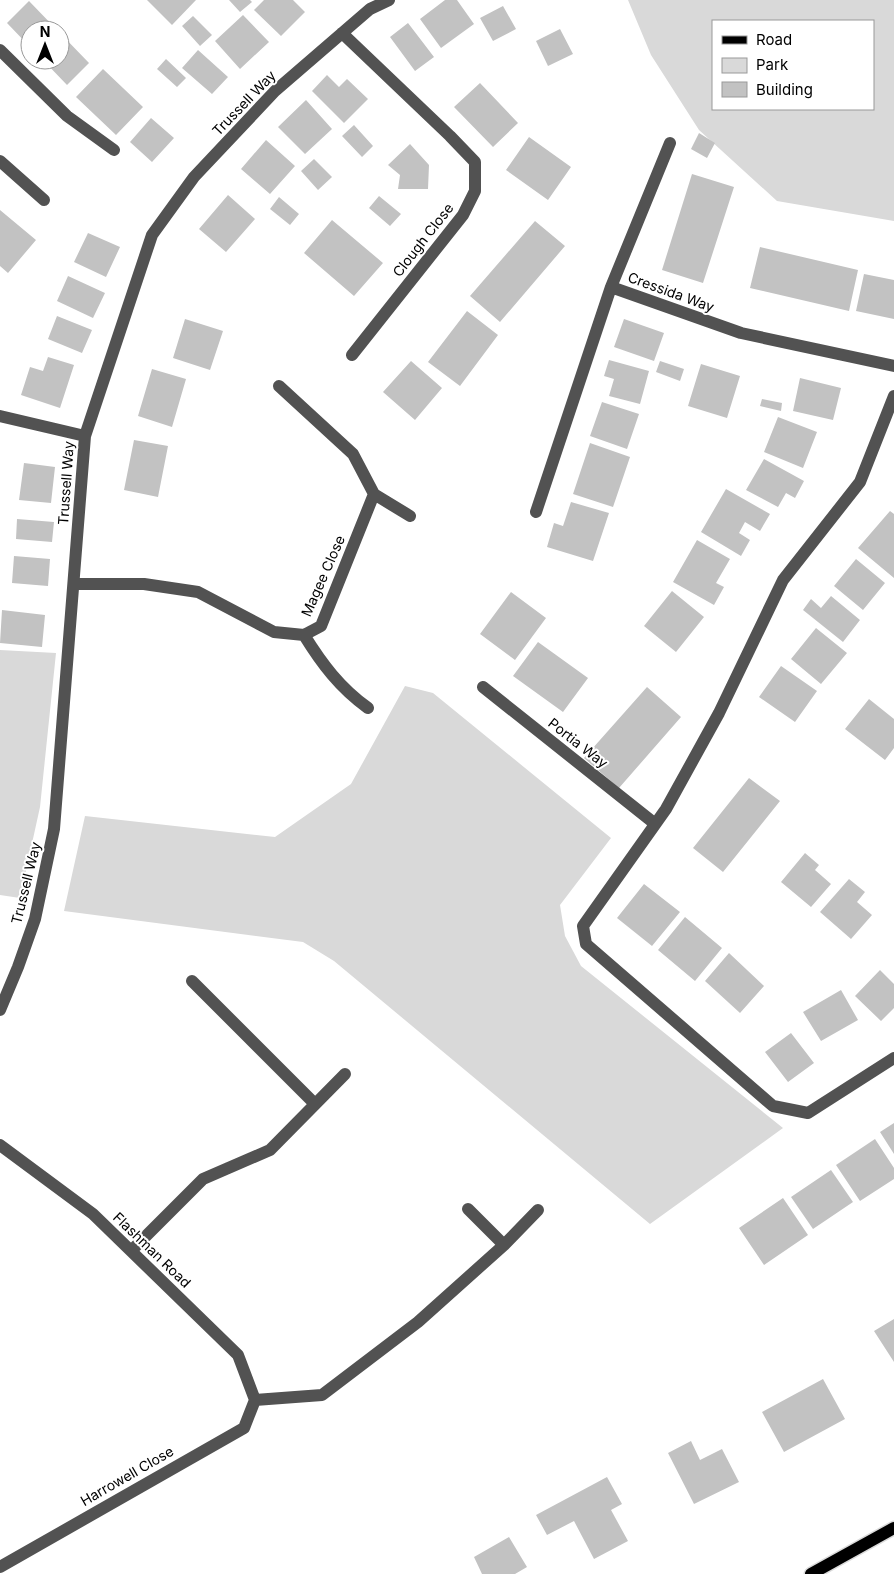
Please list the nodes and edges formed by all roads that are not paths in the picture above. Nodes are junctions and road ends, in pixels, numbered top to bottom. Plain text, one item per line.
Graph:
1 (388, 0) edge
2 (342, 33) junction
3 (0, 50) edge
4 (670, 143) dead end
5 (114, 150) dead end
6 (0, 161) edge
7 (44, 200) dead end
8 (611, 287) junction
9 (352, 355) dead end
10 (894, 366) edge
11 (279, 386) dead end
12 (894, 396) edge
13 (0, 416) edge
14 (85, 436) junction
15 (374, 494) junction
16 (536, 512) dead end
17 (410, 516) dead end
18 (74, 584) junction
19 (304, 635) junction
20 (483, 687) dead end
21 (368, 708) dead end
22 (654, 823) junction
23 (192, 981) dead end
24 (0, 1010) edge
25 (894, 1058) edge
26 (345, 1074) dead end
27 (315, 1104) junction
28 (0, 1145) edge
29 (468, 1209) dead end
30 (538, 1210) dead end
31 (504, 1245) junction
32 (131, 1251) junction
33 (255, 1400) junction
34 (894, 1528) edge
35 (0, 1567) edge
36 (811, 1574) edge

1 - 2 street, Trussell Way
2 - 9 street, Clough Close
2 - 14 street, Trussell Way
3 - 5 street
4 - 8 street
6 - 7 street
8 - 10 street, Cressida Way
8 - 16 street, Cressida Way
11 - 15 street
12 - 22 street
13 - 14 street
14 - 18 street, Trussell Way
15 - 17 street
15 - 19 street, Magee Close
18 - 19 street, Magee Close
18 - 24 street, Trussell Way
19 - 21 street
20 - 22 street, Portia Way
22 - 25 street
23 - 27 street
26 - 27 street
27 - 32 street
28 - 32 street, Flashman Road
29 - 31 street
30 - 31 street
31 - 33 street
32 - 33 street, Flashman Road
33 - 35 street, Harrowell Close
34 - 36 main road

